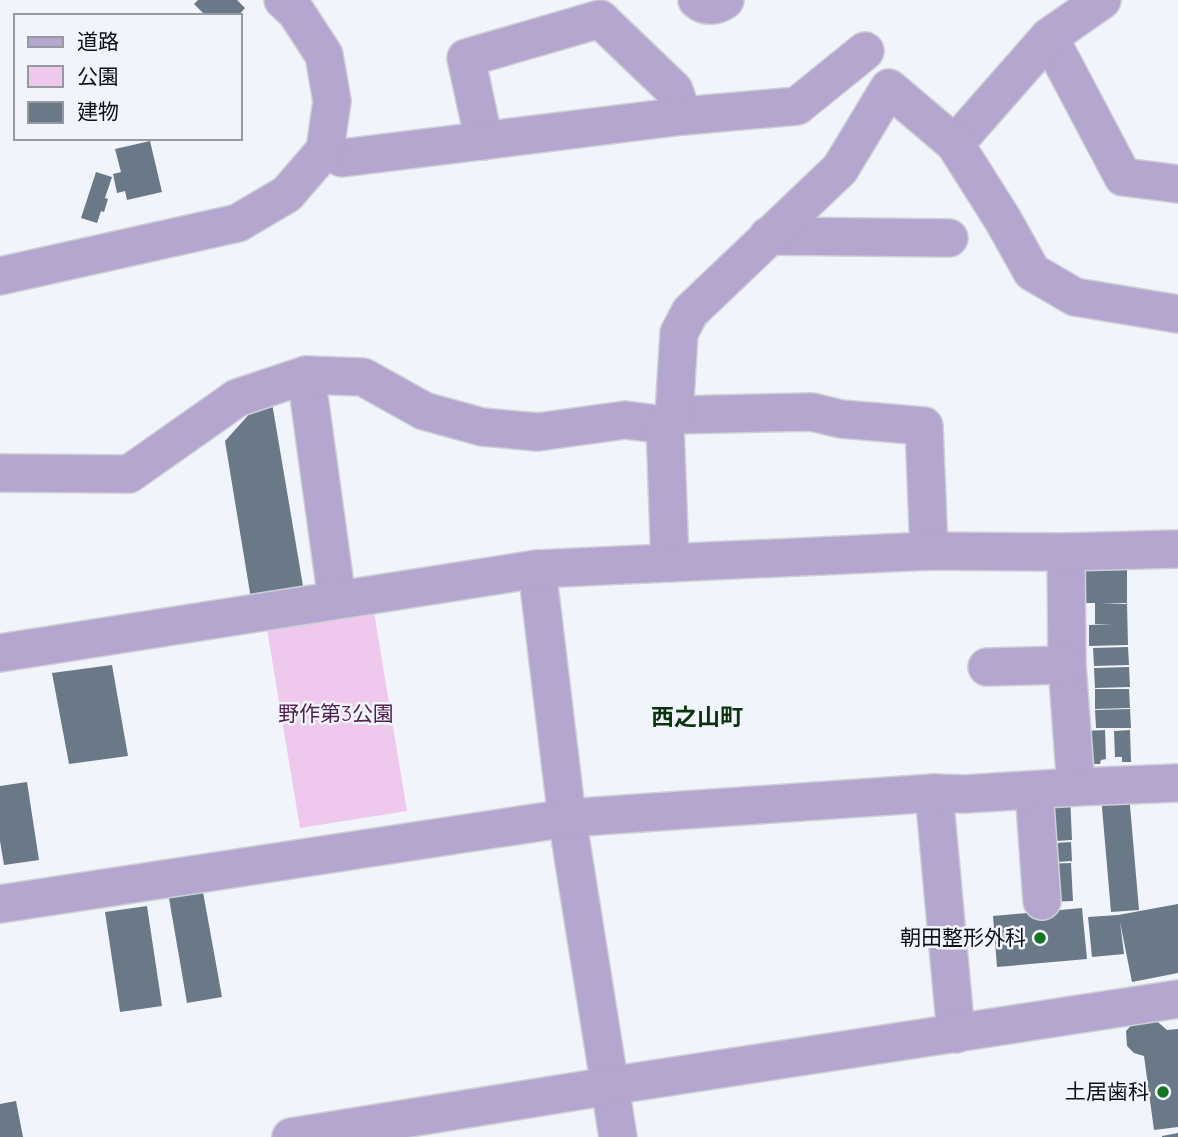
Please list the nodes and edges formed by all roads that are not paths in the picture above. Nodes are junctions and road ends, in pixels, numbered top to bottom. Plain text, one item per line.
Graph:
1 (283, 0) edge
2 (697, 0) edge
3 (725, 0) edge
4 (1102, 0) edge
5 (1049, 37) junction
6 (865, 51) dead end
7 (683, 116) junction
8 (484, 141) junction
9 (955, 144) junction
10 (325, 150) junction
11 (1178, 184) edge
12 (768, 236) junction
13 (949, 238) dead end
14 (0, 276) edge
15 (1178, 314) edge
16 (306, 375) junction
17 (670, 420) junction
18 (0, 474) edge
19 (1178, 549) edge
20 (929, 551) junction
21 (1066, 552) junction
22 (670, 563) junction
23 (537, 569) junction
24 (337, 600) junction
25 (0, 653) edge
26 (1068, 665) junction
27 (987, 667) dead end
28 (1178, 783) edge
29 (1076, 787) junction
30 (1034, 790) junction
31 (934, 793) junction
32 (567, 818) junction
33 (1042, 901) dead end
34 (0, 904) edge
35 (1178, 999) edge
36 (956, 1034) junction
37 (609, 1086) junction
38 (290, 1137) edge
39 (618, 1137) edge

1 - 10 street
2 - 3 street
4 - 5 street
5 - 9 street
5 - 11 street
6 - 7 street
7 - 8 street
7 - 8 street
8 - 10 street
9 - 12 street
9 - 15 street
10 - 14 street
12 - 13 street
12 - 17 street
16 - 17 street
16 - 18 street
16 - 24 street
17 - 20 street
17 - 22 street
19 - 21 street
20 - 21 street
20 - 22 street
21 - 26 street
22 - 23 street
23 - 24 street
23 - 32 street
24 - 25 street
26 - 27 street
26 - 29 street
28 - 29 street
29 - 30 street
30 - 31 street
30 - 33 street
31 - 32 street
31 - 36 street
32 - 34 street
32 - 37 street
35 - 36 street
36 - 37 street
37 - 38 street
37 - 39 street

